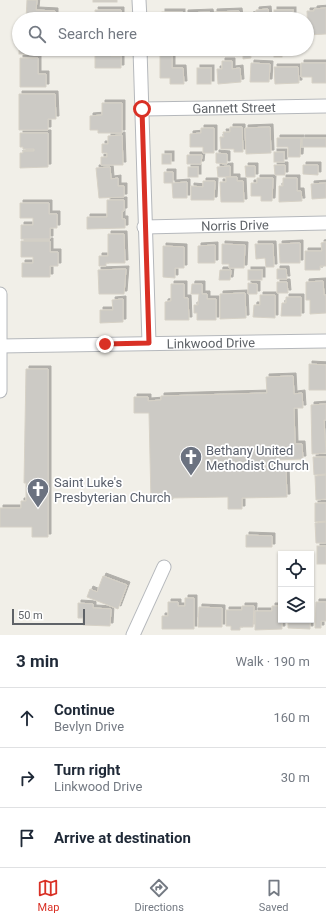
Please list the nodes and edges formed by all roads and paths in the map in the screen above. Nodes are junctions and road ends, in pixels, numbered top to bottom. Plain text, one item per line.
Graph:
1 (139, 0) edge
2 (140, 12) edge
3 (140, 56) edge
4 (326, 106) edge
5 (142, 109) junction
6 (326, 222) edge
7 (144, 226) junction
8 (0, 294) edge
9 (326, 341) edge
10 (149, 343) junction
11 (0, 346) edge
12 (0, 391) edge
13 (164, 567) dead end
14 (133, 635) edge

1 - 2 street
3 - 5 street
4 - 5 street, Gannett Street
5 - 7 street
6 - 7 street, Norris Drive
7 - 10 street
8 - 11 street
9 - 10 street, Linkwood Drive
10 - 11 street, Linkwood Drive
11 - 12 street
13 - 14 street

